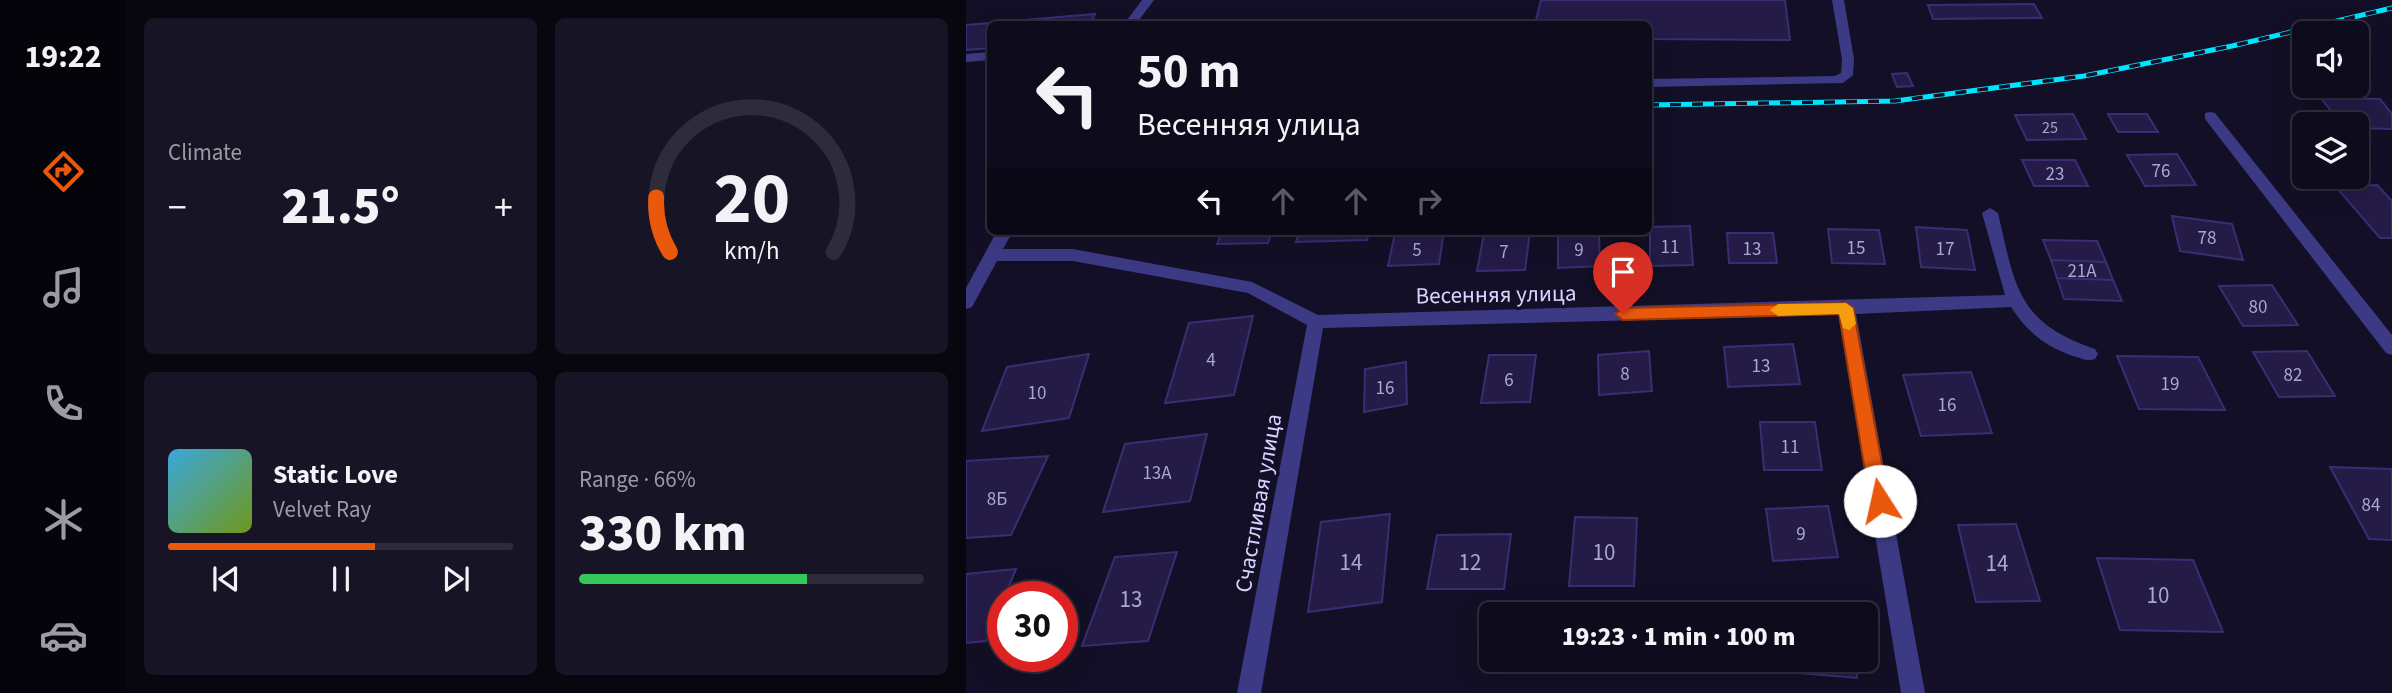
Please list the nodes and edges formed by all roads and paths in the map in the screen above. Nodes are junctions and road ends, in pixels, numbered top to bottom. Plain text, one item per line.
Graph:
1 (1148, 0) edge
2 (1838, 0) edge
3 (1132, 21) edge
4 (987, 55) edge
5 (966, 58) edge
6 (1652, 83) edge
7 (2210, 116) dead end
8 (1990, 213) dead end
9 (1003, 235) edge
10 (992, 255) junction
11 (968, 297) edge
12 (2013, 301) junction
13 (1846, 308) junction
14 (1316, 322) junction
15 (2392, 348) edge
16 (2089, 354) dead end
17 (1249, 693) edge
18 (1913, 693) edge

1 - 3 street
2 - 6 street
4 - 5 street
7 - 15 street
8 - 12 street
9 - 10 street
10 - 11 street
10 - 14 street
12 - 13 street, Весенняя улица
12 - 16 street
13 - 14 street, Весенняя улица
13 - 18 street
14 - 17 street, Счастливая улица

